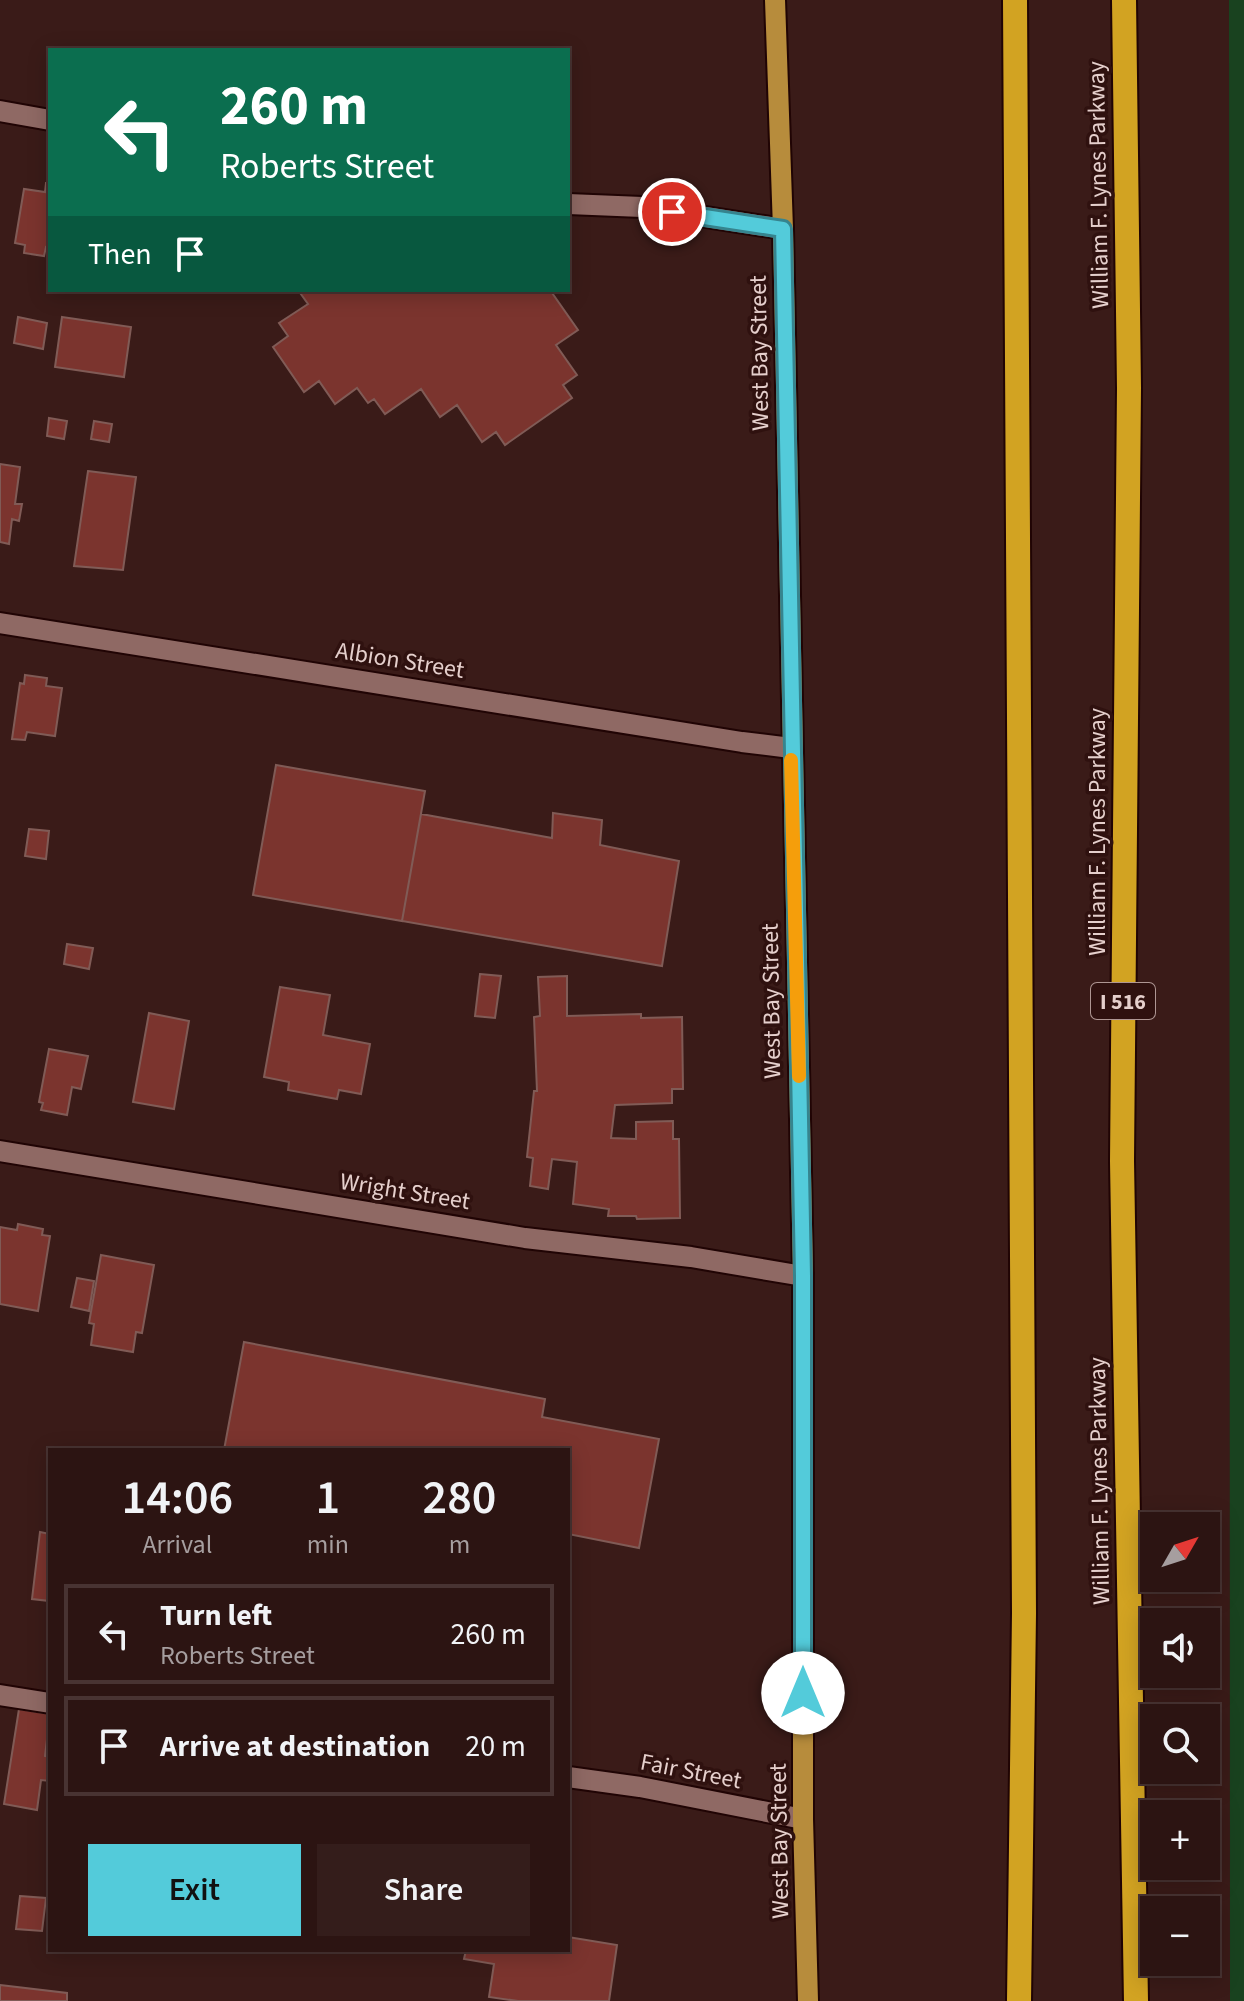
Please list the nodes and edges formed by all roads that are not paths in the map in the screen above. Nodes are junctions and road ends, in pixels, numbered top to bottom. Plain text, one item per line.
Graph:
1 (775, 0) edge
2 (1015, 0) edge
3 (1124, 0) edge
4 (0, 111) edge
5 (48, 120) edge
6 (570, 204) edge
7 (783, 229) junction
8 (0, 623) edge
9 (791, 748) junction
10 (0, 1151) edge
11 (803, 1276) junction
12 (0, 1695) edge
13 (48, 1703) edge
14 (570, 1777) edge
15 (803, 1819) junction
16 (808, 2001) edge
17 (1019, 2001) edge
18 (1136, 2001) edge

1 - 7 main road, West Bay Street
2 - 17 highway
3 - 18 highway, William F. Lynes Parkway / I 516
4 - 5 street
6 - 7 street
7 - 9 main road, West Bay Street
8 - 9 street, Albion Street
9 - 11 main road, West Bay Street
10 - 11 street, Wright Street
11 - 15 main road, West Bay Street
12 - 13 street
14 - 15 street, Fair Street
15 - 16 main road, West Bay Street

